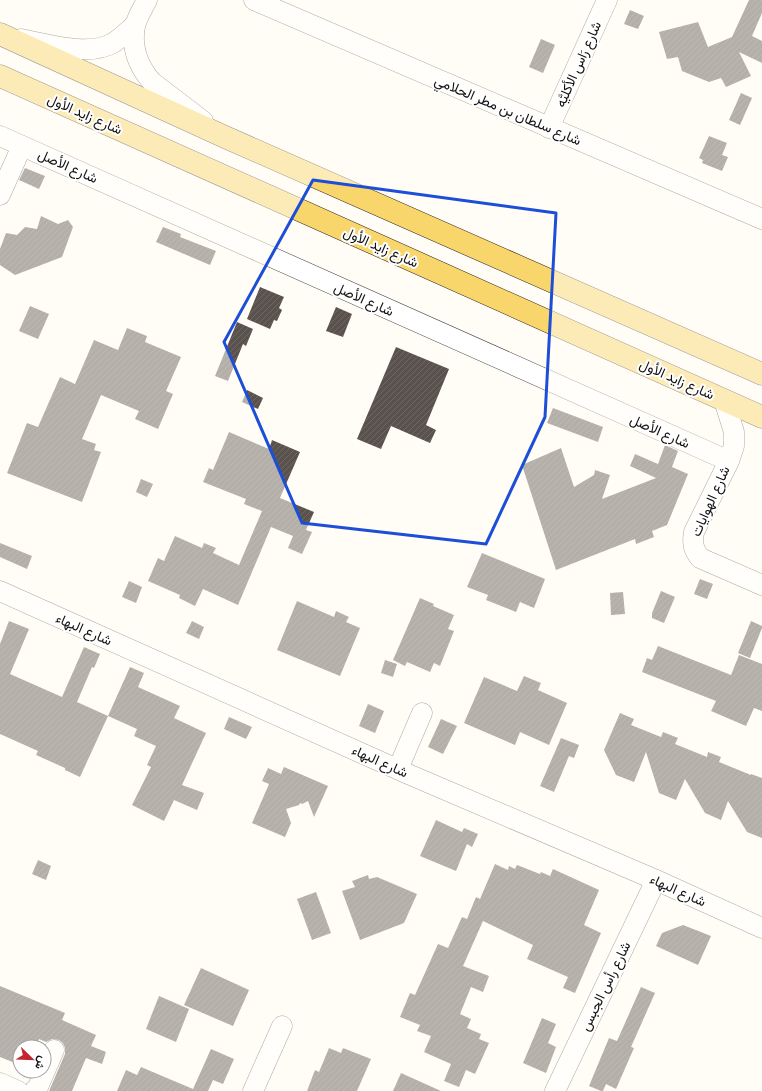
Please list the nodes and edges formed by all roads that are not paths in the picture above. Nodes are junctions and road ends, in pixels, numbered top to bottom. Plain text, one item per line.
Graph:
1 (147, 0) edge
2 (254, 0) edge
3 (607, 0) edge
4 (135, 25) junction
5 (2, 36) edge
6 (0, 76) edge
7 (549, 128) junction
8 (0, 136) edge
9 (225, 137) junction
10 (22, 146) junction
11 (0, 195) edge
12 (762, 219) edge
13 (762, 374) edge
14 (724, 400) junction
15 (762, 417) edge
16 (728, 461) junction
17 (762, 585) edge
18 (0, 591) edge
19 (422, 713) dead end
20 (398, 769) junction
21 (656, 880) junction
22 (762, 928) edge
23 (282, 1026) dead end
24 (54, 1050) dead end
25 (0, 1083) edge
26 (18, 1091) edge
27 (34, 1091) edge
28 (253, 1091) edge
29 (555, 1091) edge

1 - 4 street
2 - 7 street, شارع سلطان بن مطر الحلامي
3 - 7 street, شارع رَاس الأكليَّه
4 - 5 street
4 - 9 street
5 - 9 main road
6 - 14 main road, شارع زايد الأول
7 - 12 street, شارع سلطان بن مطر الحلامي
8 - 10 street, شارع الأصل
9 - 13 main road
10 - 11 street
10 - 16 street, شارع الأصل
14 - 15 main road, شارع زايد الأول
14 - 16 street, شارع الهوايات
16 - 17 street, شارع الهوايات
18 - 20 street, شارع البهاء
19 - 20 street
20 - 21 street, شارع البهاء
21 - 22 street, شارع البهاء
21 - 29 street, شارع رأس الجبس
23 - 28 street
24 - 27 street
25 - 26 street

